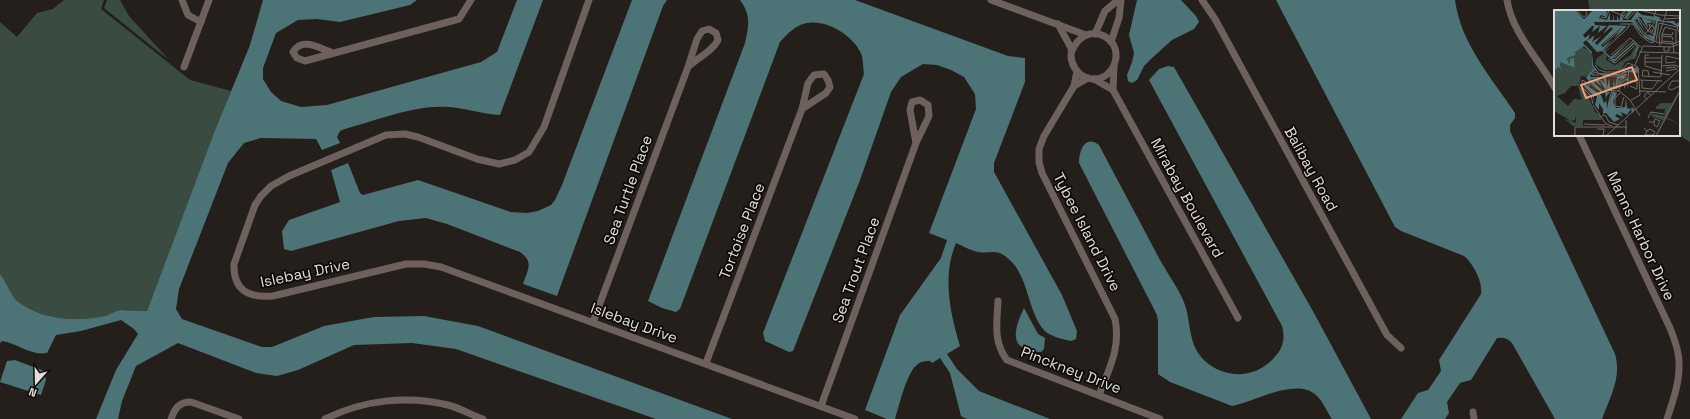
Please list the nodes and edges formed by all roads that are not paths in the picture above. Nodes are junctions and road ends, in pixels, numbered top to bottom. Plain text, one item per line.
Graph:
1 (182, 0) edge
2 (209, 0) edge
3 (471, 0) edge
4 (589, 0) edge
5 (991, 0) edge
6 (1119, 0) edge
7 (1202, 0) edge
8 (1507, 0) edge
9 (1106, 10) junction
10 (1119, 15) junction
11 (201, 22) junction
12 (1058, 24) junction
13 (1095, 34) junction
14 (1086, 35) junction
15 (1111, 42) junction
16 (1072, 50) junction
17 (333, 53) junction
18 (184, 67) dead end
19 (688, 67) junction
20 (1114, 67) junction
21 (1077, 71) junction
22 (1091, 78) junction
23 (1074, 86) junction
24 (1554, 86) edge
25 (1113, 90) junction
26 (802, 109) junction
27 (1579, 136) edge
28 (916, 143) junction
29 (998, 301) dead end
30 (1238, 318) dead end
31 (593, 322) junction
32 (1401, 348) dead end
33 (706, 364) junction
34 (1099, 395) junction
35 (821, 406) junction
36 (171, 419) edge
37 (238, 419) edge
38 (325, 419) edge
39 (483, 419) edge
40 (855, 419) edge
41 (1160, 419) edge
42 (1667, 419) edge

1 - 11 street
2 - 11 street
3 - 17 street
4 - 31 street, Islebay Drive
5 - 12 street
6 - 9 street
6 - 10 street
7 - 32 street, Balibay Road
8 - 24 street
9 - 10 street
9 - 13 street
10 - 15 street
11 - 18 street
12 - 14 street
12 - 16 street
13 - 14 street
13 - 15 street
14 - 16 street
15 - 20 street
16 - 21 street
17 - 17 street
19 - 19 street, Sea Turtle Place
19 - 31 street, Sea Turtle Place
20 - 22 street
20 - 25 street
21 - 22 street
21 - 23 street, Tybee Island Drive
22 - 23 street, Tybee Island Drive
22 - 25 street
23 - 34 street, Tybee Island Drive
25 - 30 street, Mirabay Boulevard
26 - 26 street, Tortoise Place
26 - 33 street, Tortoise Place
27 - 42 street, Manns Harbor Drive
28 - 28 street, Sea Trout Place
28 - 35 street, Sea Trout Place
29 - 34 street, Pinckney Drive
31 - 33 street, Islebay Drive
33 - 35 street, Islebay Drive
34 - 41 street, Pinckney Drive
35 - 40 street, Islebay Drive
36 - 37 street
38 - 39 street

